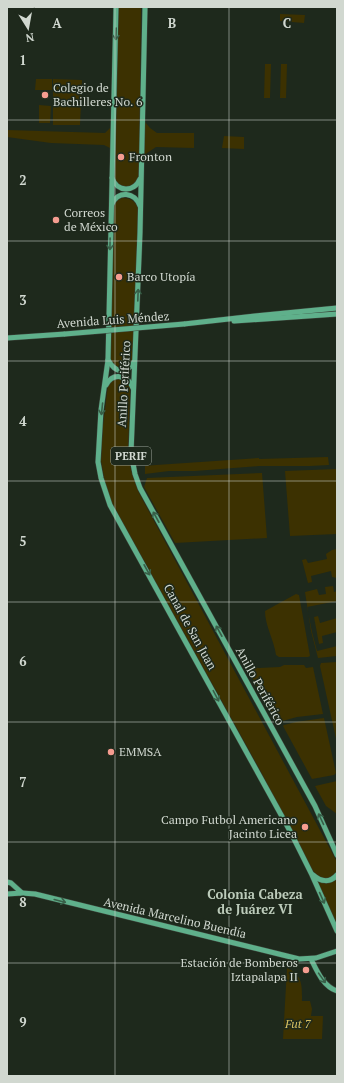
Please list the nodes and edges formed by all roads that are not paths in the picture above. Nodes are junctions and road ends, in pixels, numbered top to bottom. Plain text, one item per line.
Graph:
1 (116, 7) edge
2 (145, 7) edge
3 (141, 175) junction
4 (112, 177) junction
5 (141, 207) junction
6 (111, 208) junction
7 (337, 308) edge
8 (337, 314) edge
9 (221, 321) junction
10 (7, 338) edge
11 (108, 360) junction
12 (135, 361) junction
13 (105, 388) junction
14 (133, 389) junction
15 (337, 855) edge
16 (312, 875) junction
17 (337, 875) edge
18 (9, 882) edge
19 (22, 893) junction
20 (7, 894) edge
21 (337, 931) edge
22 (337, 951) edge
23 (311, 959) junction
24 (337, 991) edge

1 -> 4 main road, PERIF
2 - 3 main road, Anillo Periférico / PERIF
3 - 4 main road
3 - 5 main road, Anillo Periférico / PERIF
4 - 6 main road, PERIF
5 - 6 main road
12 -> 5 main road, Anillo Periférico / PERIF
6 -> 11 main road, Canal de San Juan / PERIF
7 - 9 main road, Avenida Luis Méndez
8 - 9 main road, Avenida Luis Méndez
9 - 10 main road, Avenida Luis Méndez, bridge
11 - 12 main road
11 - 13 main road, Canal de San Juan / PERIF
12 - 14 main road, Anillo Periférico / PERIF
13 - 14 main road
13 -> 16 main road, Canal de San Juan / PERIF
15 -> 14 main road, Anillo Periférico / PERIF
16 - 17 main road
16 -> 21 main road, Canal de San Juan / PERIF
18 - 19 main road
19 - 20 main road, Avenida Marcelino Buendía
19 -> 23 main road, Avenida Marcelino Buendía
22 - 23 main road, Avenida Marcelino Buendía
23 -> 24 main road

